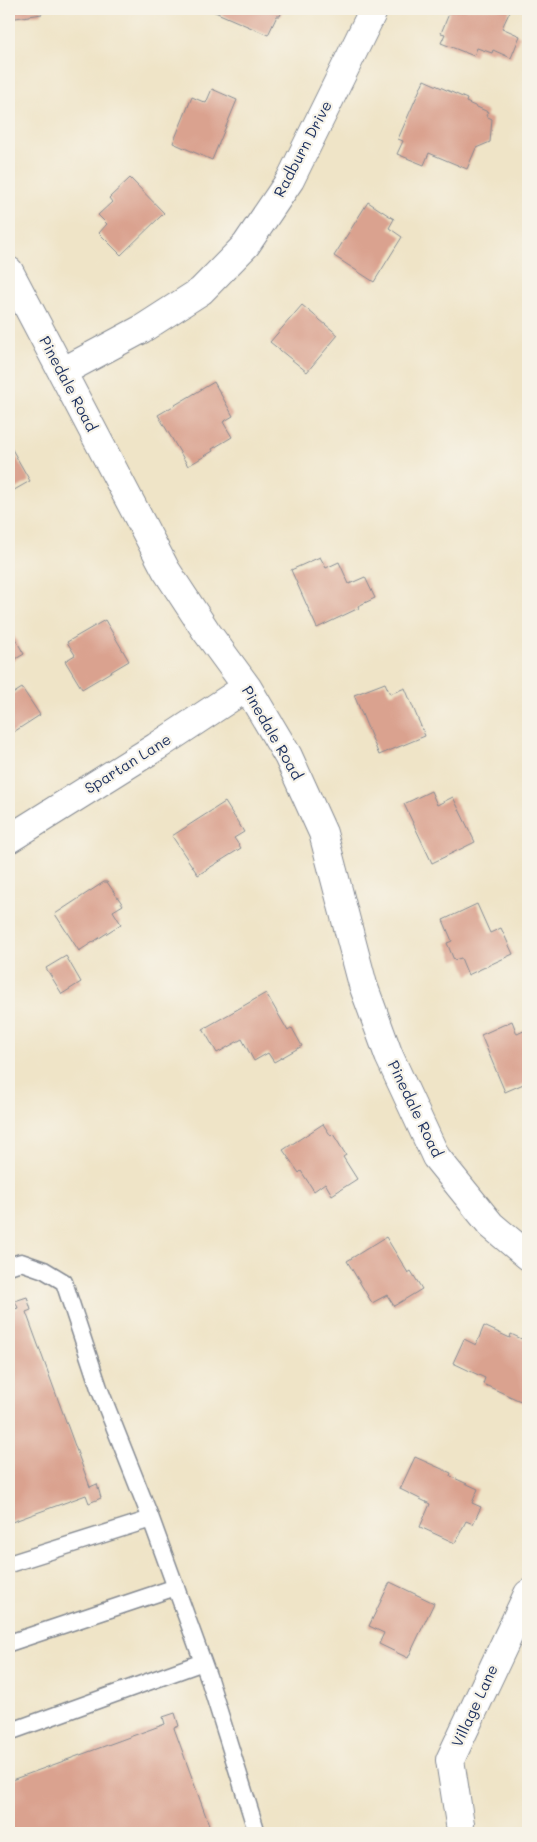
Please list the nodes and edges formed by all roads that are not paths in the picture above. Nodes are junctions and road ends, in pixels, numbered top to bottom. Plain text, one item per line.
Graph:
1 (374, 9) edge
2 (9, 271) edge
3 (62, 372) junction
4 (247, 686) junction
5 (9, 839) edge
6 (528, 1256) edge
7 (9, 1266) edge
8 (151, 1519) junction
9 (9, 1564) edge
10 (176, 1587) junction
11 (528, 1594) edge
12 (9, 1643) edge
13 (203, 1662) junction
14 (9, 1732) edge
15 (460, 1824) dead end
16 (257, 1833) edge

1 - 3 street, Radburn Drive
2 - 3 street, Pinedale Road
3 - 4 street, Pinedale Road
4 - 5 street, Spartan Lane
4 - 6 street, Pinedale Road
7 - 8 lane
8 - 9 lane
8 - 10 lane
10 - 12 lane
10 - 13 lane
11 - 15 street, Village Lane
13 - 14 lane
13 - 16 lane

